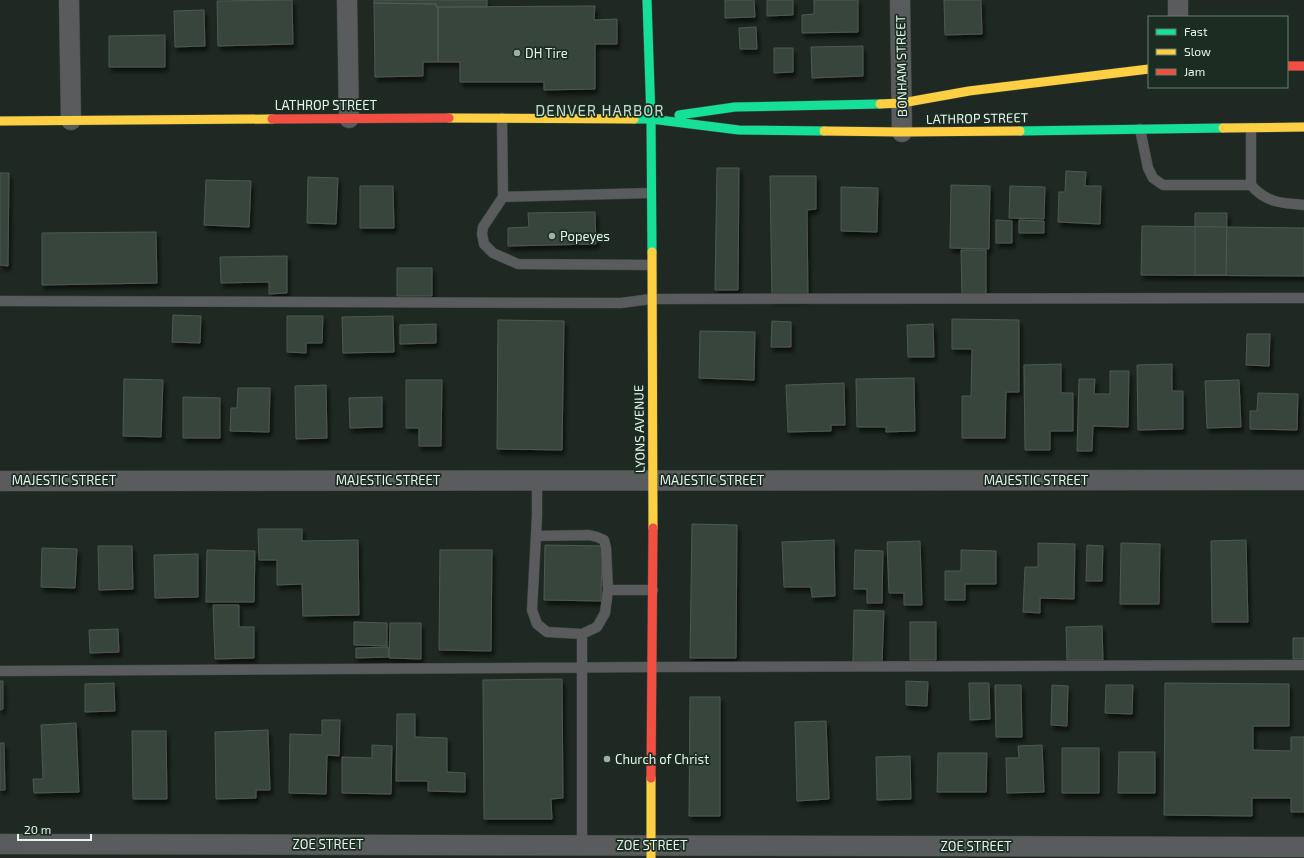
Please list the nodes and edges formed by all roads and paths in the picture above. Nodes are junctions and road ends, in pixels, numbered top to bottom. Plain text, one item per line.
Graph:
1 (70, 0) edge
2 (347, 0) edge
3 (647, 0) edge
4 (900, 0) edge
5 (1178, 0) edge
6 (1178, 16) edge
7 (1288, 66) edge
8 (1304, 66) edge
9 (1148, 69) edge
10 (902, 103) junction
11 (349, 118) junction
12 (502, 118) junction
13 (651, 119) junction
14 (71, 120) junction
15 (0, 121) edge
16 (1304, 127) edge
17 (1251, 128) junction
18 (1140, 129) junction
19 (902, 132) junction
20 (1251, 185) junction
21 (651, 193) junction
22 (503, 197) junction
23 (1304, 205) edge
24 (651, 266) junction
25 (1304, 298) edge
26 (651, 300) junction
27 (0, 301) edge
28 (0, 480) edge
29 (537, 480) junction
30 (653, 480) junction
31 (1304, 480) edge
32 (536, 536) junction
33 (608, 590) junction
34 (653, 590) junction
35 (582, 634) junction
36 (1304, 665) edge
37 (581, 667) junction
38 (653, 667) junction
39 (0, 671) edge
40 (0, 844) edge
41 (582, 845) junction
42 (1304, 846) edge
43 (651, 852) edge

1 - 14 street
2 - 11 street
3 - 13 street, LYONS AVENUE
4 - 10 street, BONHAM STREET
5 - 6 street
7 - 8 street
9 - 10 street, LATHROP STREET
10 - 13 street, LATHROP STREET
10 - 19 street, BONHAM STREET
11 - 12 street, LATHROP STREET
11 - 14 street, LATHROP STREET
12 - 13 street, LATHROP STREET
12 - 22 lane
13 - 19 street, LATHROP STREET
13 - 21 street, LYONS AVENUE
14 - 15 street, LATHROP STREET
16 - 17 street, LATHROP STREET
17 - 18 street, LATHROP STREET
17 - 20 lane
18 - 19 street, LATHROP STREET
18 - 20 lane
20 - 23 lane
21 - 22 lane
21 - 24 street, LYONS AVENUE
22 - 24 lane
24 - 26 street, LYONS AVENUE
25 - 26 lane
26 - 27 lane
26 - 30 street, LYONS AVENUE
28 - 29 street, MAJESTIC STREET
29 - 30 street, MAJESTIC STREET
29 - 32 lane
30 - 31 street, MAJESTIC STREET
30 - 34 street, LYONS AVENUE
32 - 33 lane
32 - 35 lane
33 - 34 lane
33 - 35 lane
34 - 38 street, LYONS AVENUE
35 - 37 lane
36 - 38 lane
37 - 38 lane
37 - 39 lane
37 - 41 lane
38 - 43 street, LYONS AVENUE
40 - 41 street, ZOE STREET
41 - 43 street, ZOE STREET
42 - 43 street, ZOE STREET

